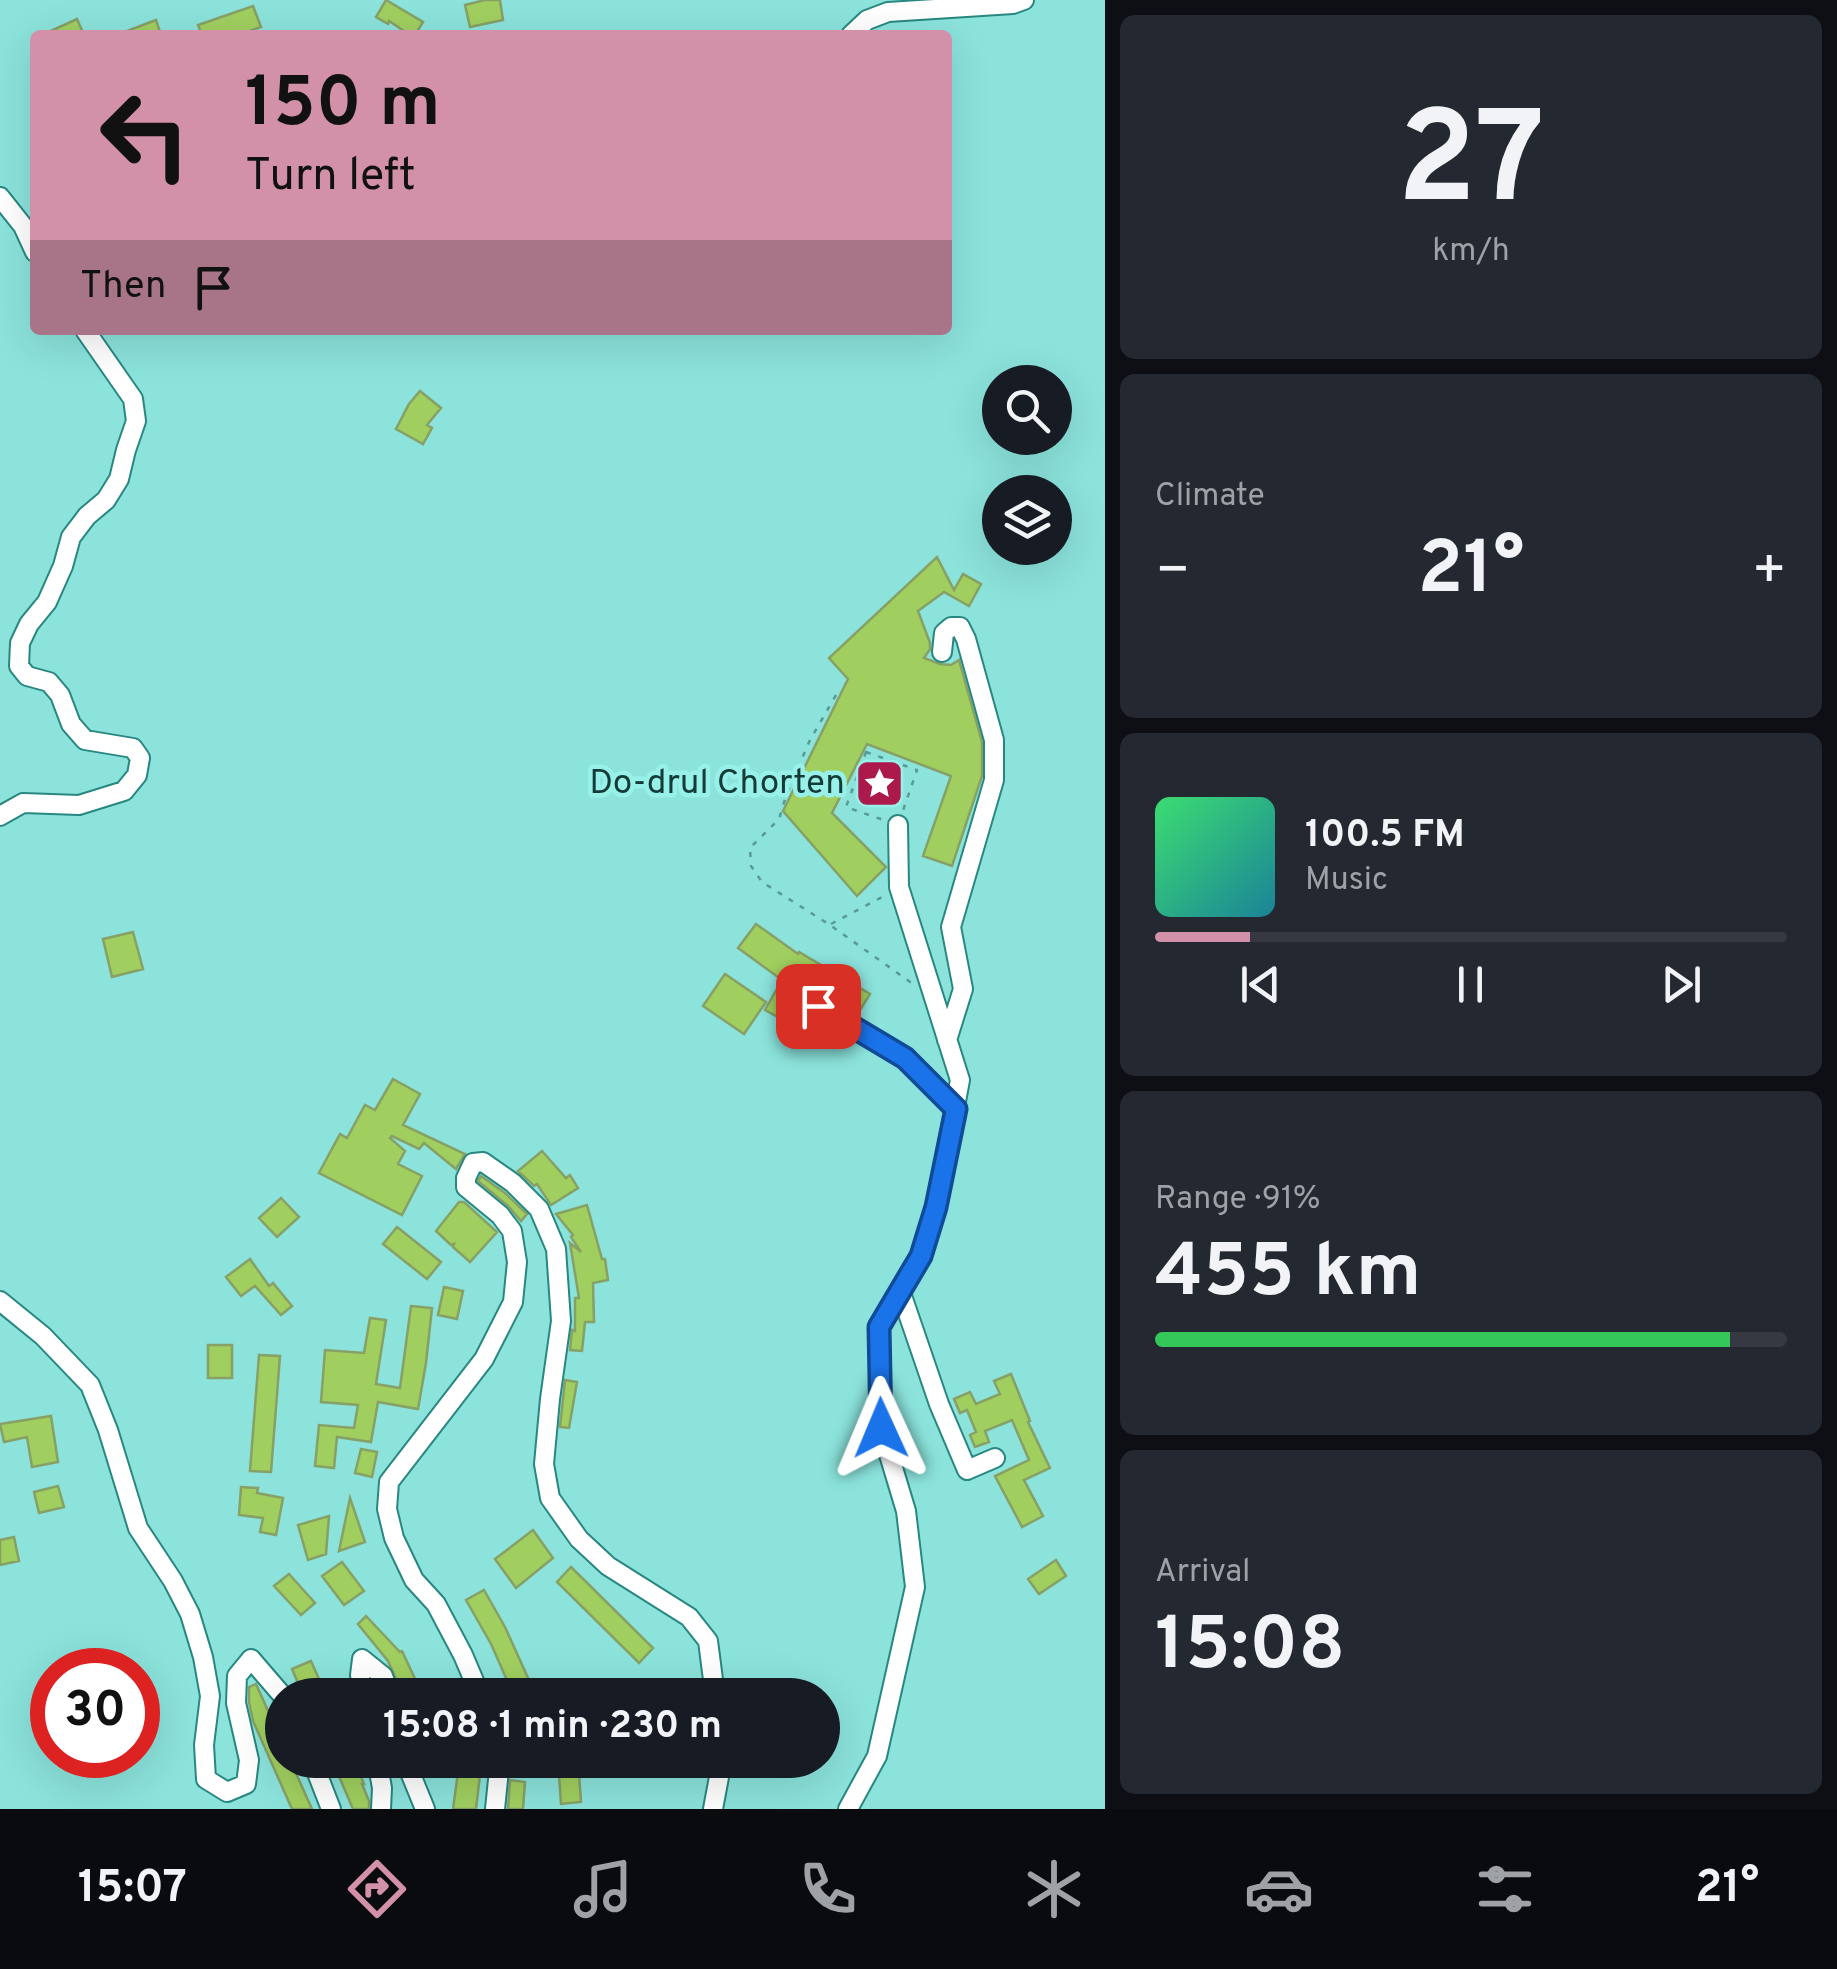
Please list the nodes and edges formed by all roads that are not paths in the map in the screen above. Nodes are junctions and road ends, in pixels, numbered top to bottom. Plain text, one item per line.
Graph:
1 (1024, 0) edge
2 (856, 30) edge
3 (0, 197) edge
4 (30, 242) edge
5 (88, 335) edge
6 (942, 652) dead end
7 (0, 816) edge
8 (898, 825) road end
9 (818, 1006) dead end
10 (947, 1041) junction
11 (956, 1109) junction
12 (900, 1290) junction
13 (0, 1301) edge
14 (996, 1458) dead end
15 (267, 1678) edge
16 (360, 1678) edge
17 (383, 1678) edge
18 (473, 1678) edge
19 (712, 1678) edge
20 (319, 1778) edge
21 (381, 1778) edge
22 (412, 1778) edge
23 (498, 1778) edge
24 (720, 1778) edge
25 (331, 1809) edge
26 (380, 1809) edge
27 (425, 1809) edge
28 (495, 1809) edge
29 (713, 1809) edge
30 (848, 1809) edge

1 - 2 street
3 - 4 street
5 - 7 street
6 - 10 street
8 - 10 street
9 - 11 street
10 - 11 street
11 - 12 street
12 - 14 street
12 - 30 street
13 - 15 street
16 - 17 street
18 - 19 street
20 - 25 street
21 - 26 street
22 - 27 street
23 - 28 street
24 - 29 street

